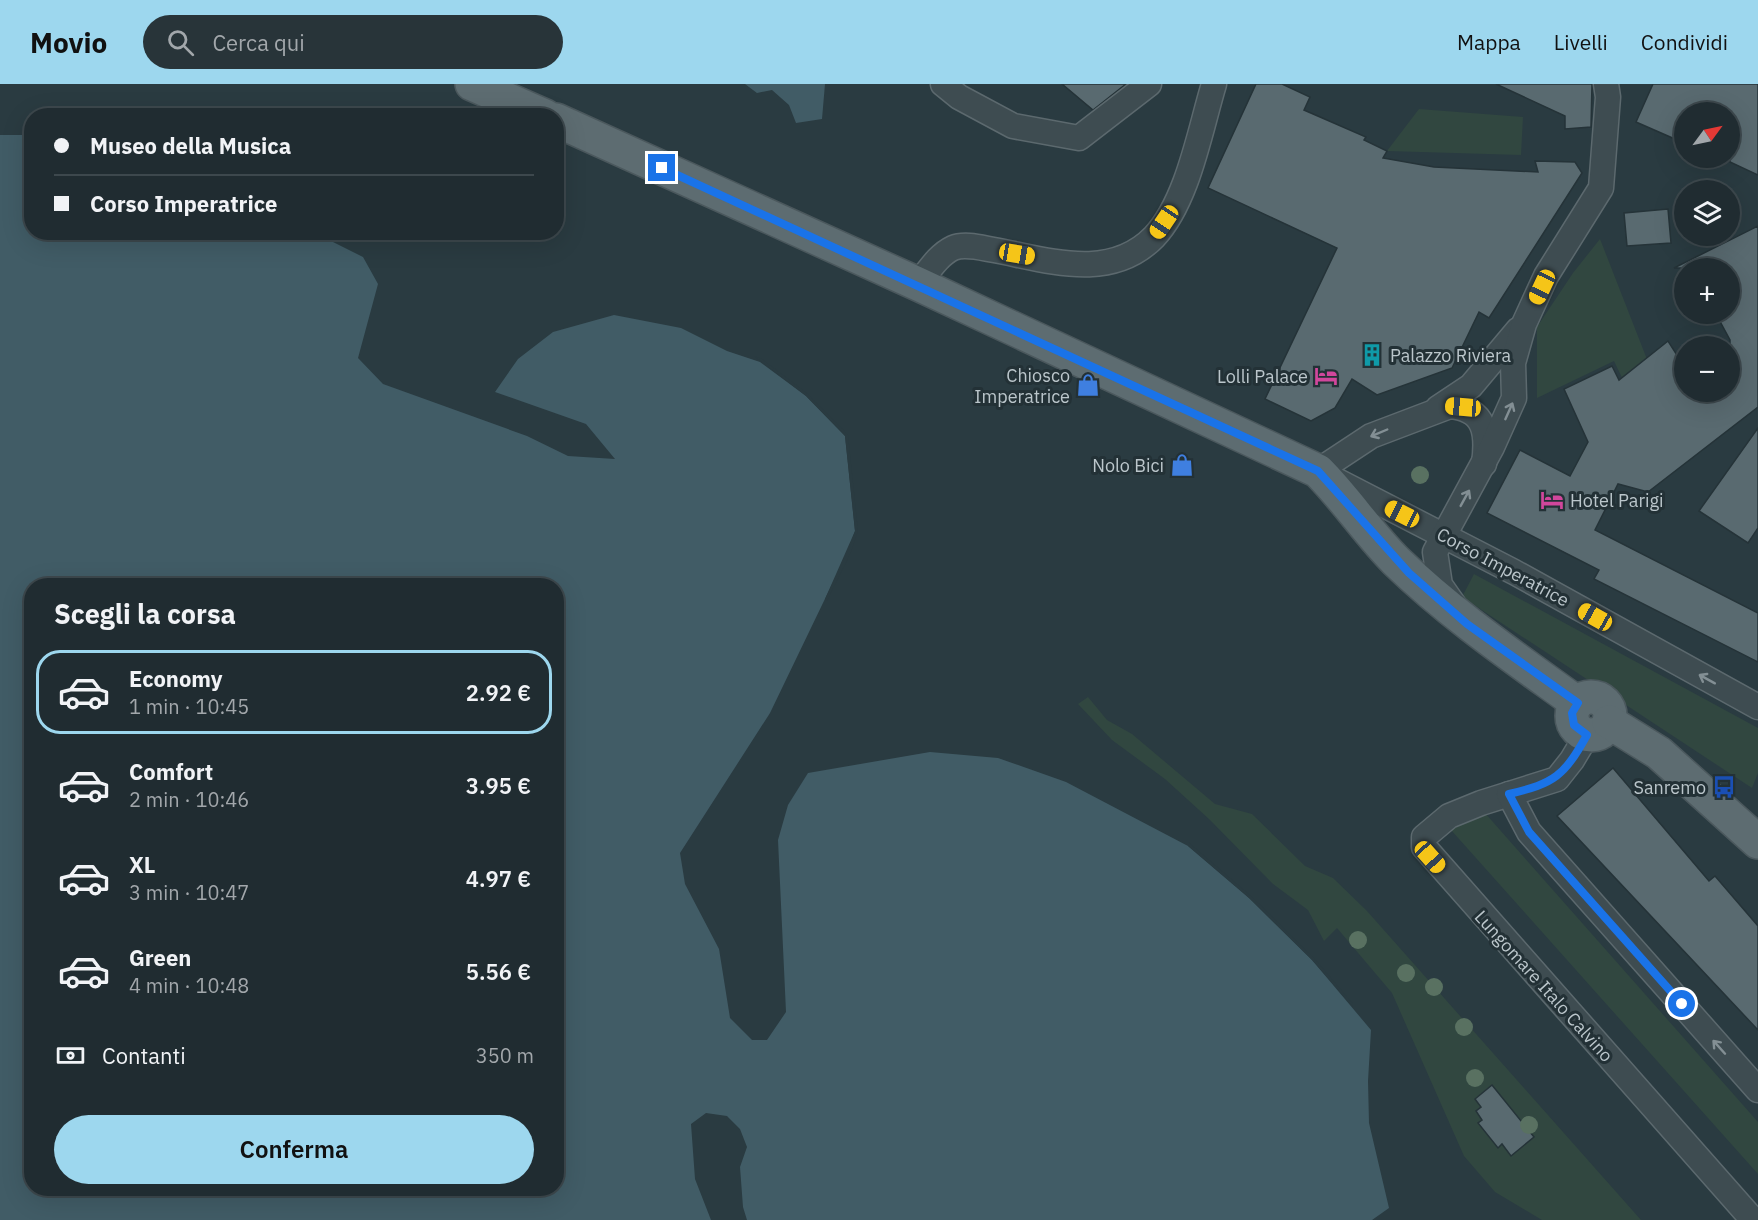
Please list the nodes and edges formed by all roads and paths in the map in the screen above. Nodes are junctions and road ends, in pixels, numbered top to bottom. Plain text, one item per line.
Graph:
1 (472, 84) edge
2 (943, 84) edge
3 (1149, 84) edge
4 (1214, 84) edge
5 (1606, 84) edge
6 (527, 108) edge
7 (564, 124) edge
8 (918, 284) junction
9 (1524, 324) junction
10 (1433, 411) junction
11 (1484, 464) junction
12 (1318, 471) junction
13 (1444, 535) junction
14 (1467, 624) junction
15 (1758, 707) edge
16 (1589, 739) junction
17 (1520, 791) junction
18 (1758, 842) edge
19 (1758, 1090) edge
20 (1753, 1220) edge

1 - 6 main road
2 - 3 street
4 - 8 street
5 - 9 street
7 - 8 main road, Corso Imperatrice
8 - 12 main road, Corso Imperatrice
9 - 10 street
11 -> 9 street
10 - 11 street
10 -> 12 street
13 -> 11 street
12 - 13 street, Corso Imperatrice
12 - 14 main road
13 - 14 street
15 -> 13 street, Corso Imperatrice
14 - 16 main road
16 - 17 street, Lungomare Italo Calvino
16 - 18 main road
19 -> 17 street
17 - 20 street, Lungomare Italo Calvino

